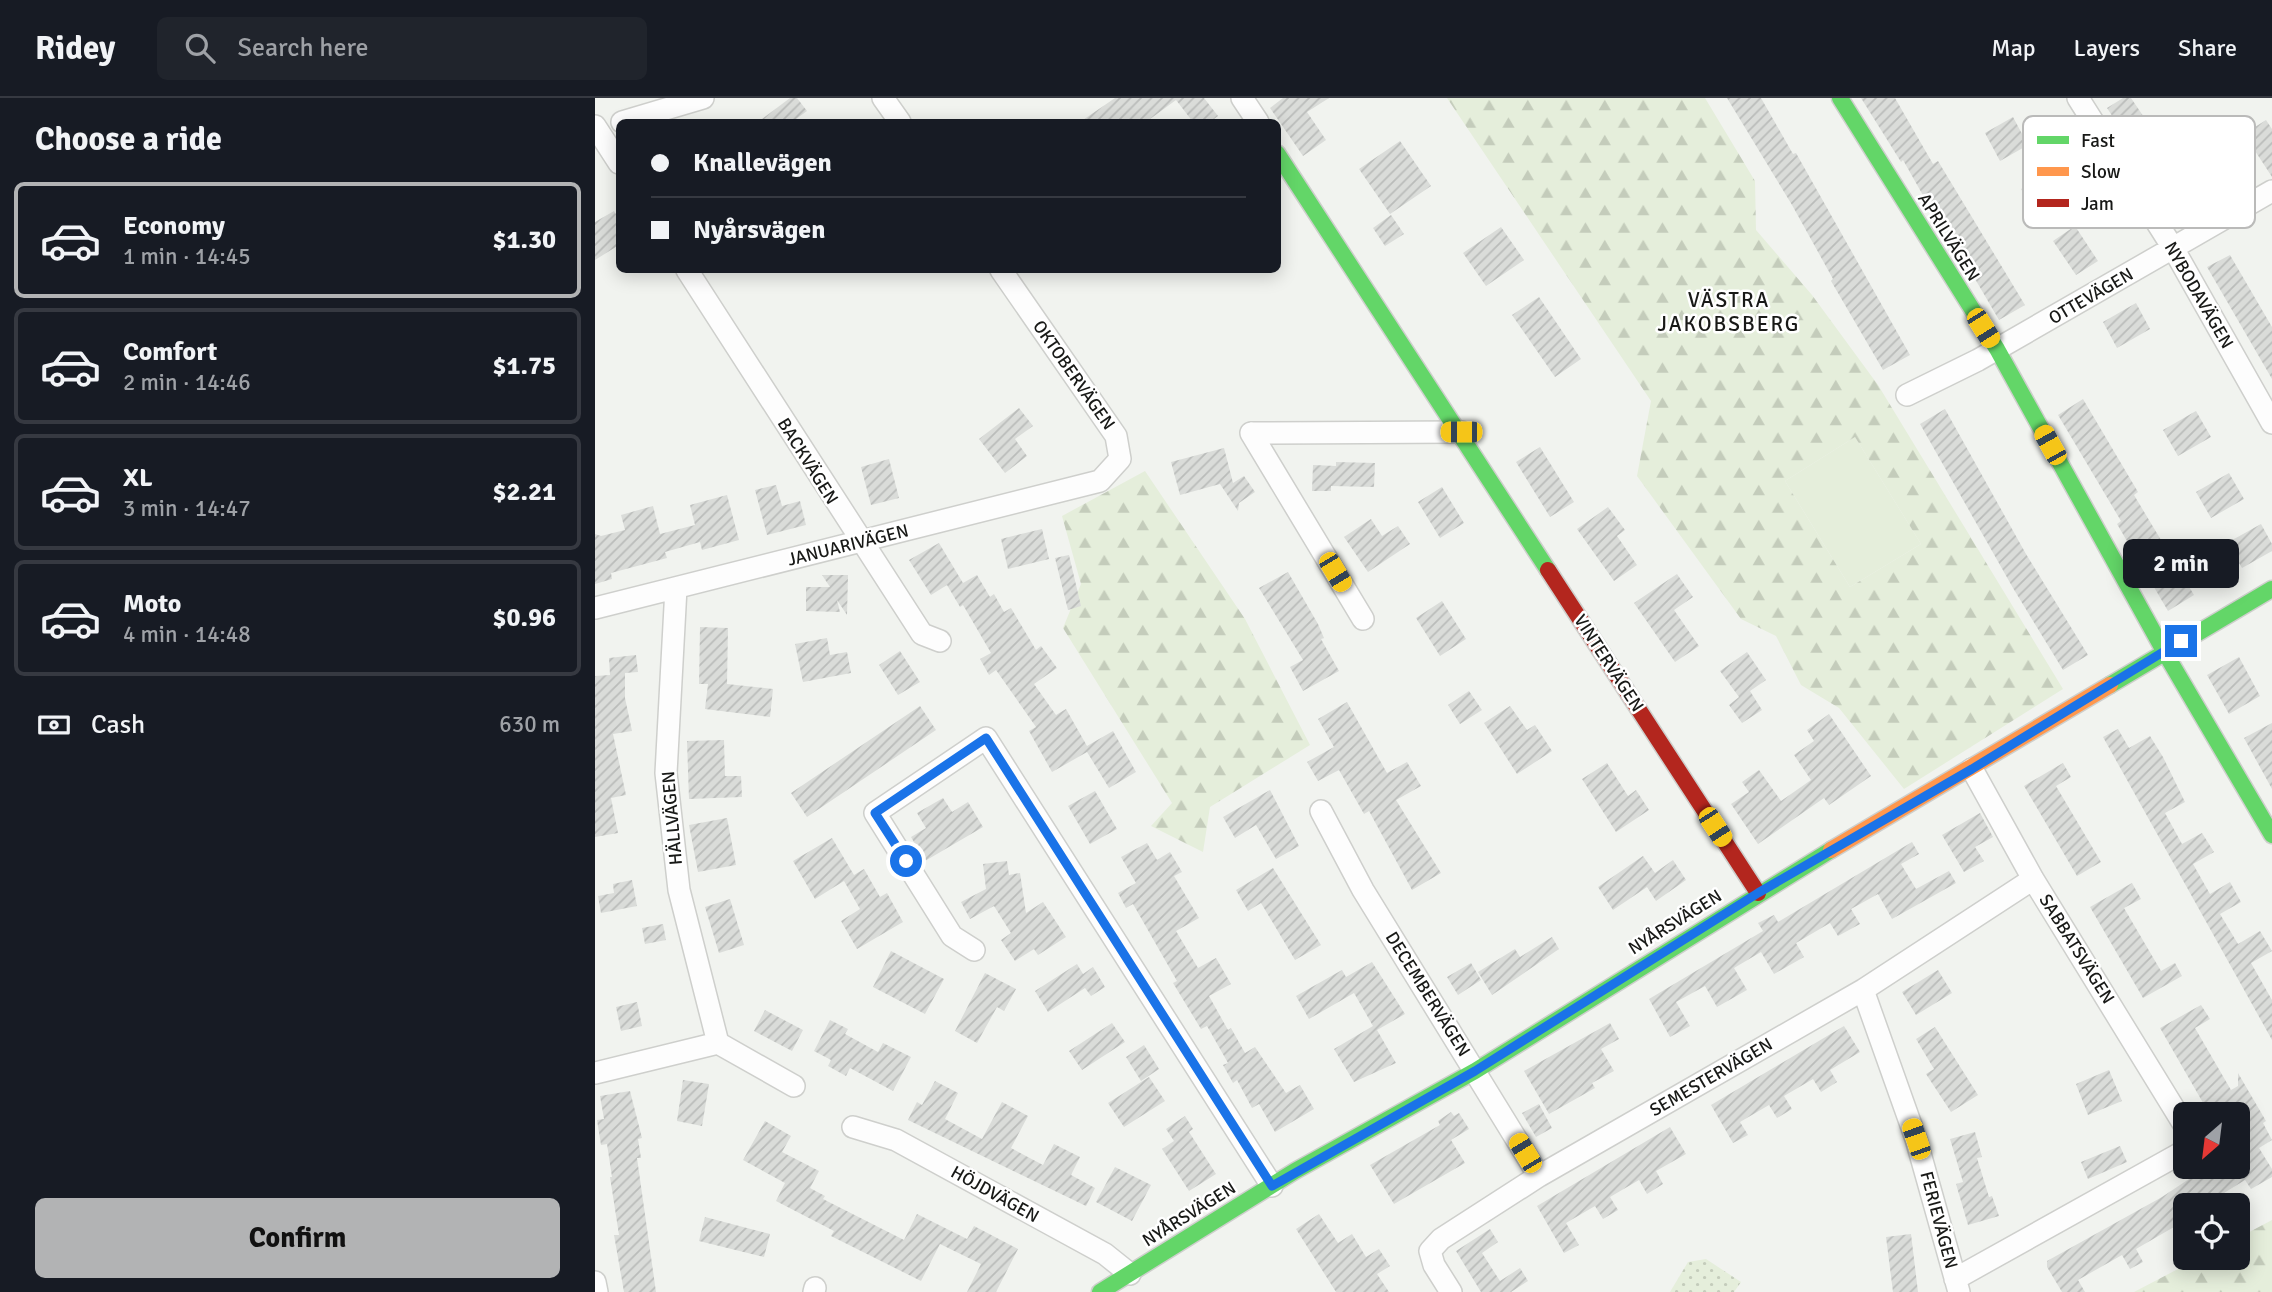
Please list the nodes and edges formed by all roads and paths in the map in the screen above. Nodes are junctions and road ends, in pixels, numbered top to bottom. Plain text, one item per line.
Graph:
1 (703, 98) edge
2 (883, 98) edge
3 (1242, 98) edge
4 (1840, 98) edge
5 (2078, 98) edge
6 (2089, 116) edge
7 (634, 119) edge
8 (898, 119) edge
9 (1256, 119) edge
10 (616, 124) edge
11 (597, 128) edge
12 (616, 158) edge
13 (1281, 159) edge
14 (2272, 191) edge
15 (2255, 201) edge
16 (2160, 228) edge
17 (2208, 228) edge
18 (2173, 248) junction
19 (689, 273) edge
20 (1003, 273) edge
21 (1997, 349) junction
22 (1907, 395) dead end
23 (2272, 423) edge
24 (1461, 432) junction
25 (1100, 481) joint
26 (859, 541) junction
27 (677, 588) junction
28 (2272, 589) edge
29 (595, 608) edge
30 (1363, 619) dead end
31 (940, 641) dead end
32 (2164, 651) junction
33 (1972, 769) junction
34 (1321, 811) dead end
35 (2272, 835) edge
36 (2033, 879) junction
37 (1758, 893) junction
38 (975, 950) dead end
39 (1863, 990) junction
40 (718, 1044) junction
41 (1475, 1071) junction
42 (595, 1073) edge
43 (794, 1086) dead end
44 (2173, 1107) edge
45 (853, 1127) dead end
46 (2173, 1158) edge
47 (1539, 1176) junction
48 (1272, 1186) junction
49 (1130, 1274) junction
50 (595, 1282) edge
51 (1957, 1286) edge
52 (597, 1292) edge
53 (1100, 1292) edge
54 (1451, 1292) edge

1 - 7 street
2 - 8 street
3 - 9 street
4 - 21 street, APRILVÄGEN
5 - 6 street, NYBODAVÄGEN
10 - 11 street
11 - 12 street
13 - 24 street, VINTERVÄGEN
14 - 15 street, OTTEVÄGEN
16 - 18 street, NYBODAVÄGEN
17 - 18 street, OTTEVÄGEN
18 - 21 street, OTTEVÄGEN
18 - 23 street, NYBODAVÄGEN
19 - 26 street, BACKVÄGEN
20 - 25 street, OKTOBERVÄGEN
21 - 22 street, OTTEVÄGEN
21 - 32 street, APRILVÄGEN
24 - 30 street
24 - 37 street, VINTERVÄGEN
25 - 26 street, JANUARIVÄGEN
26 - 27 street, JANUARIVÄGEN
26 - 31 street, BACKVÄGEN
27 - 29 street, JANUARIVÄGEN
27 - 40 street, HÄLLVÄGEN
28 - 32 street, NYÅRSVÄGEN
32 - 33 street, NYÅRSVÄGEN
32 - 35 street, APRILVÄGEN
33 - 36 street, SABBATSVÄGEN
33 - 37 street, NYÅRSVÄGEN
34 - 41 street, DECEMBERVÄGEN
36 - 39 street, SEMESTERVÄGEN
36 - 44 street, SABBATSVÄGEN
37 - 41 street, NYÅRSVÄGEN
38 - 48 street
39 - 47 street, SEMESTERVÄGEN
39 - 51 street, FERIEVÄGEN
40 - 42 street
40 - 43 street
41 - 47 street, DECEMBERVÄGEN
41 - 48 street, NYÅRSVÄGEN
45 - 49 street, HÖJDVÄGEN
46 - 51 street
47 - 54 street, SEMESTERVÄGEN
48 - 49 street, NYÅRSVÄGEN
49 - 53 street, NYÅRSVÄGEN
50 - 52 street

